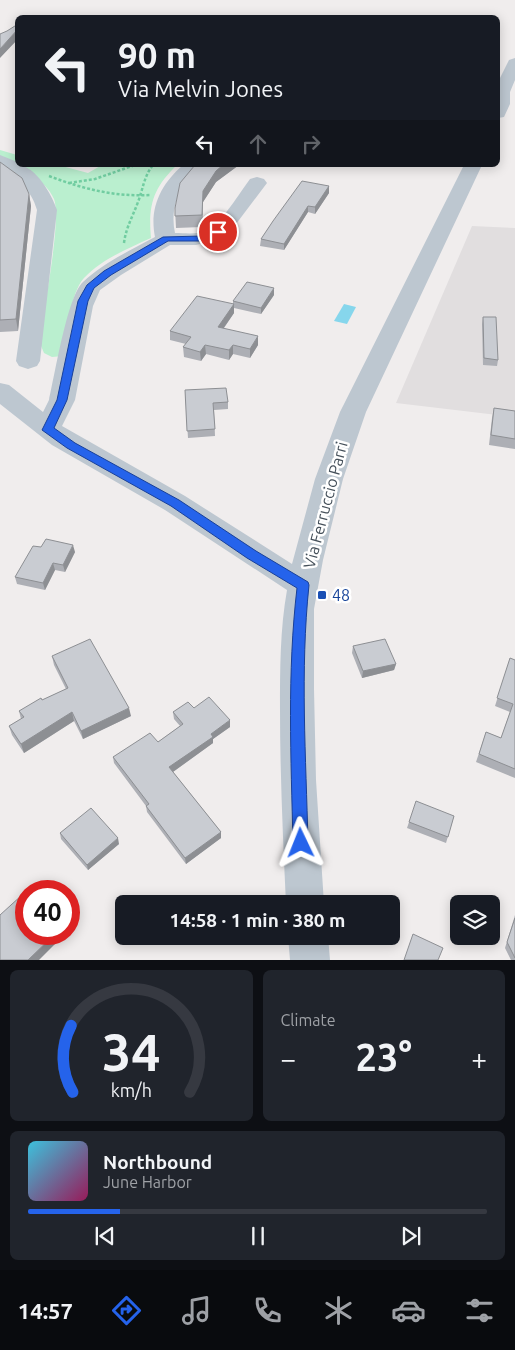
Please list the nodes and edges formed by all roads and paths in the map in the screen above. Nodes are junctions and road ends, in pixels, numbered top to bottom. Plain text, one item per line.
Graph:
1 (515, 64) edge
2 (502, 102) edge
3 (6, 164) edge
4 (23, 167) edge
5 (130, 167) edge
6 (151, 167) edge
7 (192, 167) edge
8 (471, 167) edge
9 (66, 183) junction
10 (257, 183) dead end
11 (169, 192) junction
12 (141, 196) junction
13 (166, 239) junction
14 (126, 261) junction
15 (28, 361) dead end
16 (0, 391) edge
17 (48, 430) junction
18 (303, 585) junction
19 (305, 895) edge
20 (309, 945) edge
21 (310, 960) edge

1 - 2 street
3 - 15 street
4 - 9 path
5 - 9 path
6 - 12 path
7 - 11 street
8 - 18 street, Via Ferruccio Parri
9 - 12 path
10 - 13 street
11 - 12 path
11 - 13 street
12 - 14 path
13 - 14 street
14 - 17 street
16 - 17 street
17 - 18 street
18 - 19 street, Via Ferruccio Parri
20 - 21 street

